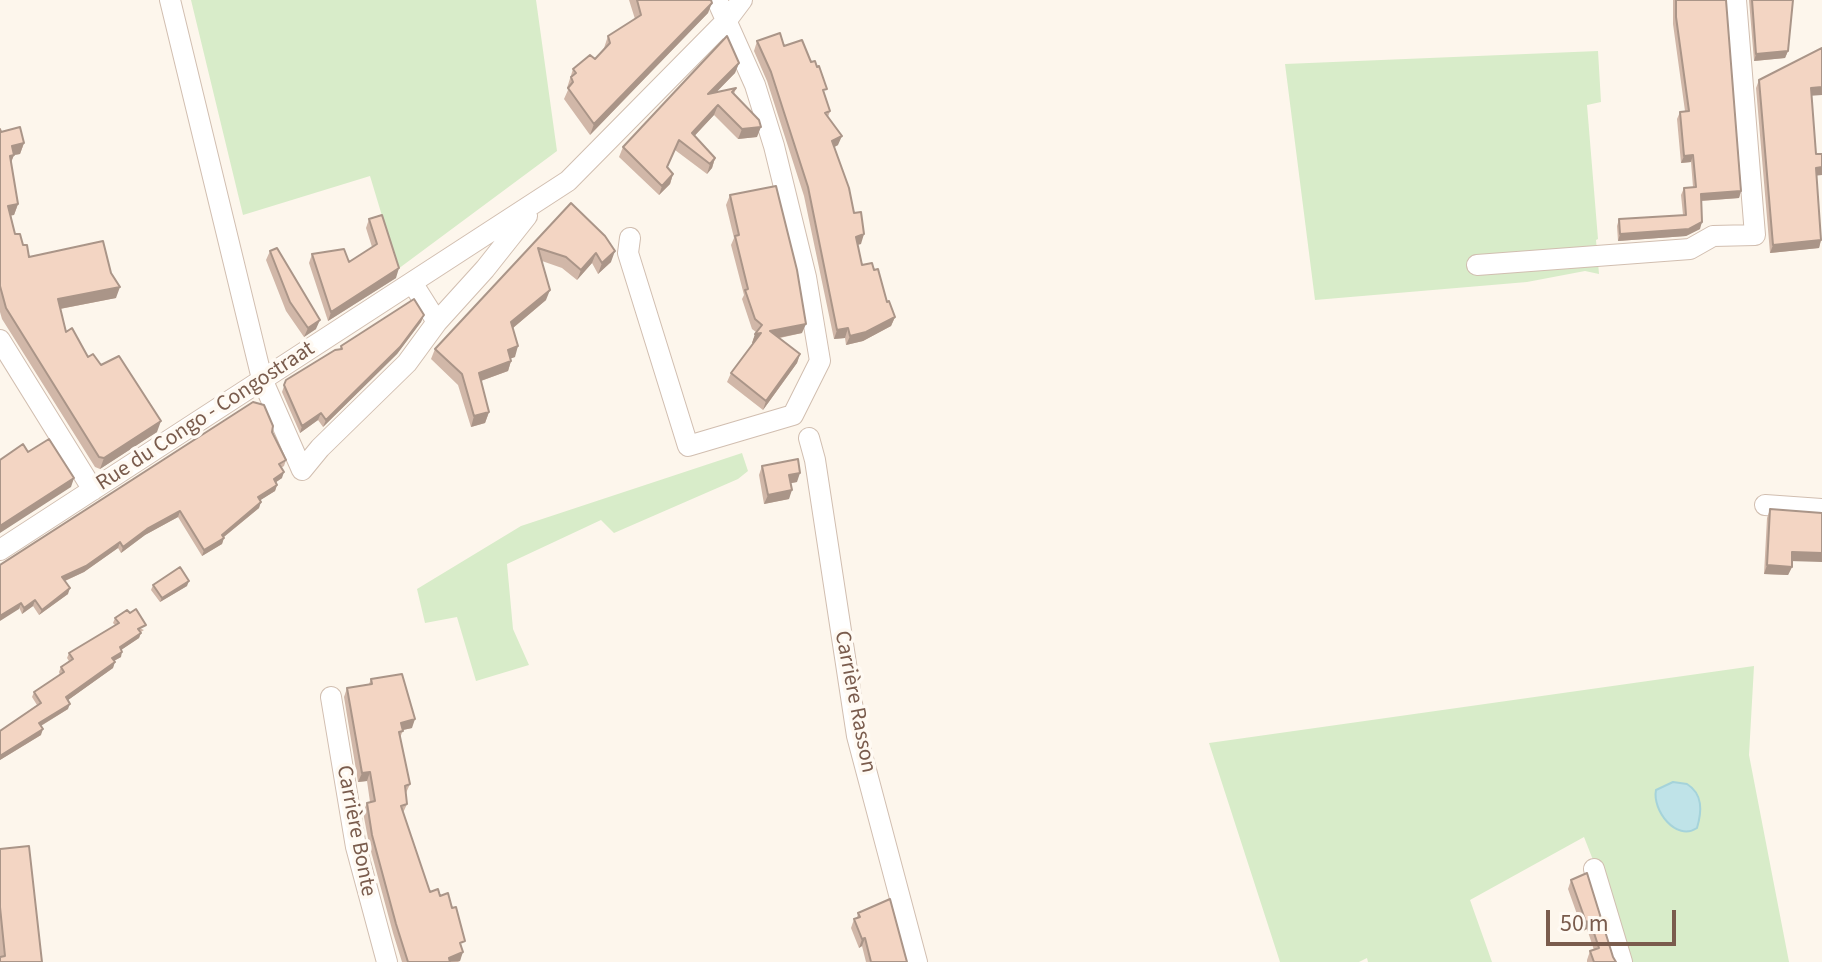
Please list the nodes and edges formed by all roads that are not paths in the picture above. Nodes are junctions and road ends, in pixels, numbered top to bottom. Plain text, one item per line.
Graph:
1 (170, 0) edge
2 (717, 0) edge
3 (742, 0) edge
4 (1736, 0) edge
5 (727, 20) junction
6 (538, 203) junction
7 (630, 238) dead end
8 (1477, 265) dead end
9 (413, 284) junction
10 (437, 322) junction
11 (0, 340) edge
12 (262, 379) junction
13 (809, 438) dead end
14 (93, 490) junction
15 (1765, 505) dead end
16 (1822, 509) edge
17 (0, 550) edge
18 (331, 697) dead end
19 (1594, 869) dead end
20 (387, 962) edge
21 (917, 962) edge
22 (1622, 962) edge

1 - 12 street
2 - 5 street
3 - 5 street
4 - 8 street
5 - 6 street
5 - 7 street
6 - 9 street, Rue du Congo - Congostraat
6 - 10 street
9 - 10 street
9 - 12 street, Rue du Congo - Congostraat
10 - 12 street
11 - 14 street
12 - 14 street, Rue du Congo - Congostraat
13 - 21 street, Carrière Rasson
14 - 17 street, Rue du Congo - Congostraat
15 - 16 street
18 - 20 street, Carrière Bonte
19 - 22 street

